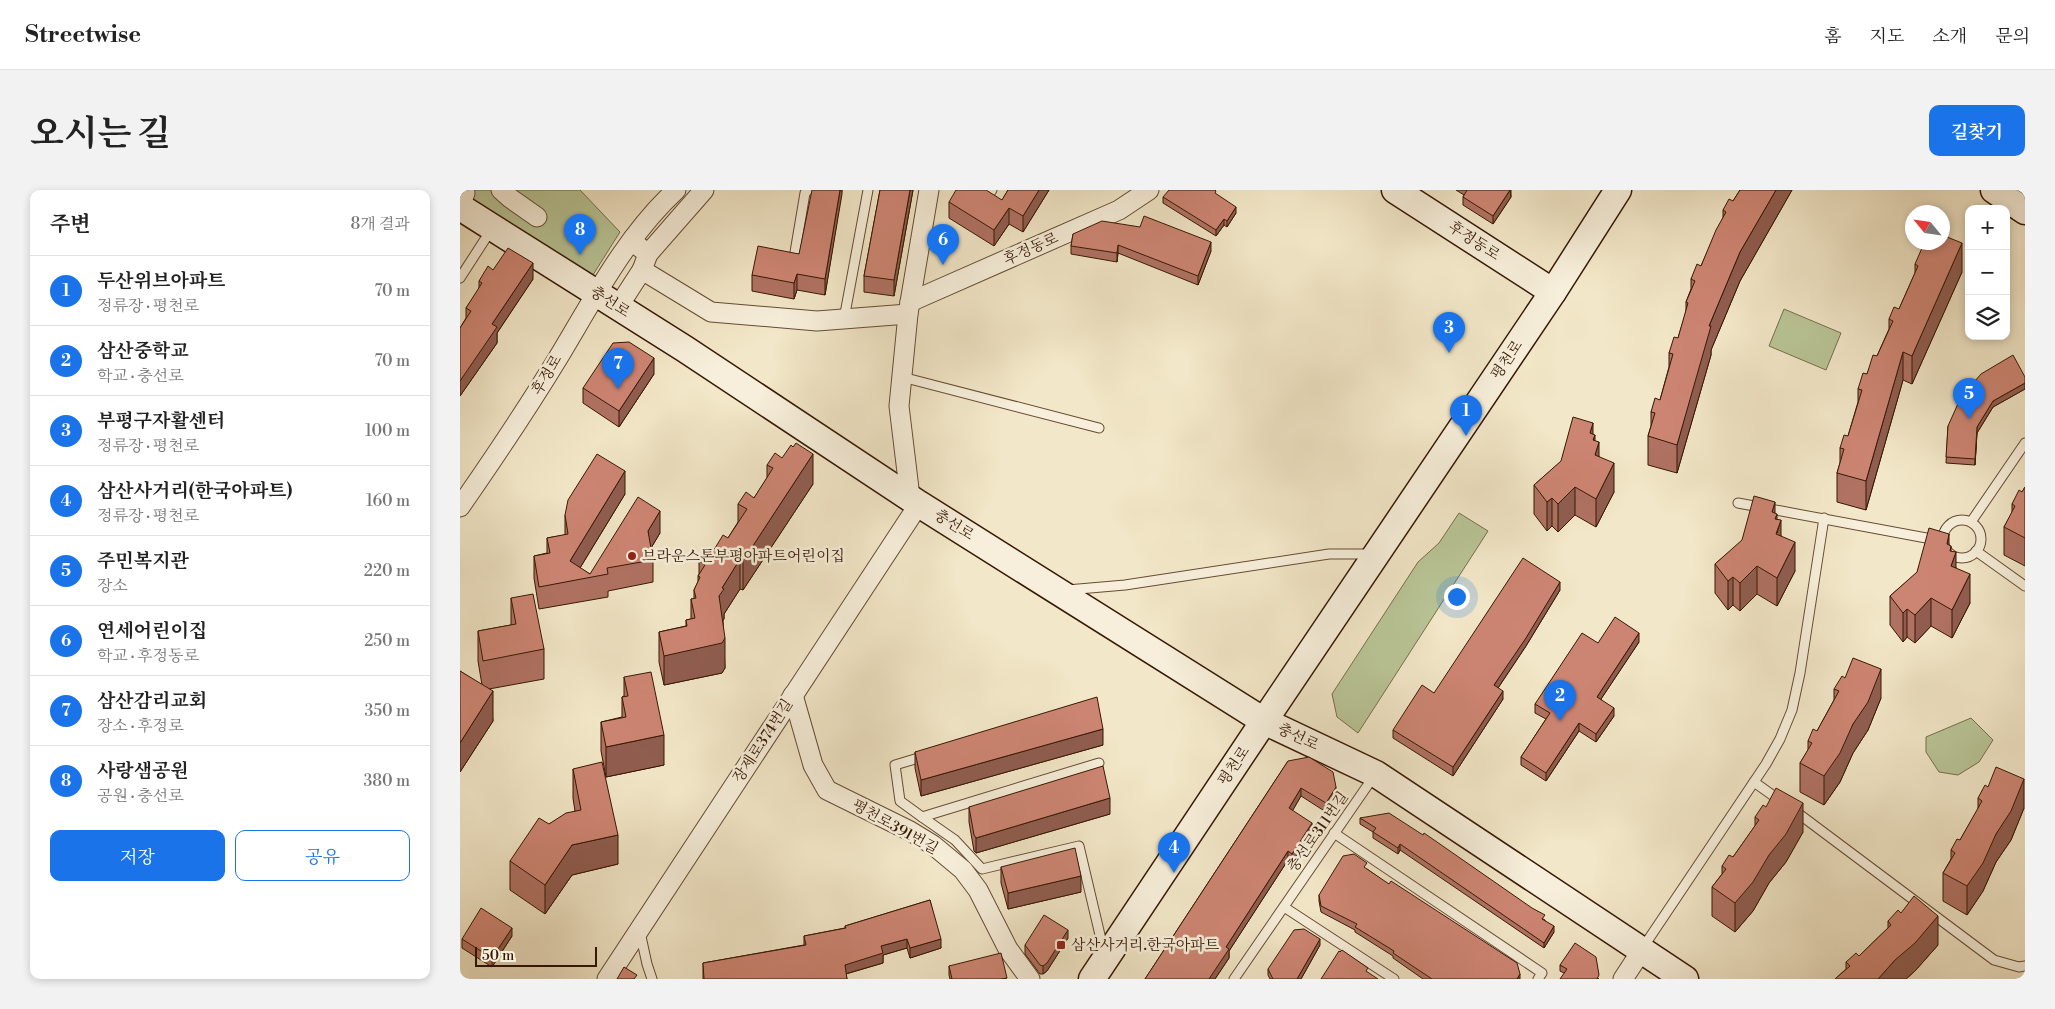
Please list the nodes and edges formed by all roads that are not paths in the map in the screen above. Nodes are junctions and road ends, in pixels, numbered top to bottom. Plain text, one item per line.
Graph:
1 (464, 190) edge
2 (676, 190) edge
3 (704, 190) edge
4 (808, 190) edge
5 (868, 190) edge
6 (929, 190) edge
7 (979, 190) edge
8 (992, 190) edge
9 (1149, 190) edge
10 (1395, 190) edge
11 (1618, 190) edge
12 (1994, 190) edge
13 (509, 193) edge
14 (460, 207) edge
15 (2025, 211) edge
16 (537, 217) dead end
17 (493, 227) junction
18 (632, 241) junction
19 (794, 258) edge
20 (645, 262) junction
21 (460, 278) edge
22 (1553, 292) junction
23 (608, 300) junction
24 (909, 308) junction
25 (844, 319) junction
26 (902, 377) junction
27 (1099, 428) dead end
28 (2025, 443) edge
29 (914, 501) junction
30 (1738, 503) dead end
31 (460, 507) edge
32 (1824, 518) junction
33 (1971, 522) junction
34 (1943, 541) junction
35 (1976, 551) junction
36 (1376, 554) junction
37 (2025, 586) edge
38 (1060, 591) junction
39 (793, 695) junction
40 (1264, 721) junction
41 (932, 754) edge
42 (1099, 763) dead end
43 (1376, 774) junction
44 (1754, 782) junction
45 (922, 818) junction
46 (1334, 833) junction
47 (1284, 906) junction
48 (640, 929) junction
49 (1642, 950) junction
50 (2025, 966) edge
51 (1099, 969) edge
52 (607, 979) edge
53 (652, 979) edge
54 (1030, 979) edge
55 (1234, 979) edge
56 (1394, 979) edge
57 (1538, 979) edge
58 (1623, 979) edge
59 (1685, 979) edge

1 - 14 street
2 - 18 street, 후정로
3 - 20 street, 후정로
4 - 19 lane
5 - 25 lane
6 - 24 street
7 - 8 lane
9 - 24 street, 후정동로
10 - 22 street, 후정동로
11 - 22 street, 평천로
12 - 15 street
13 - 16 street
14 - 17 street, 충선로
17 - 21 lane
17 - 23 street, 충선로
18 - 20 street
18 - 23 street, 후정로
20 - 23 street, 후정로
20 - 25 street
22 - 36 street, 평천로
23 - 29 street, 충선로
23 - 31 street, 후정로
24 - 25 street
24 - 26 street
26 - 27 lane
26 - 29 street
28 - 33 lane
29 - 38 street, 충선로
29 - 39 street, 장제로374번길
30 - 32 lane
32 - 34 lane
32 - 44 lane
33 - 34 lane
33 - 35 lane
34 - 35 lane
35 - 37 lane
36 - 38 lane
36 - 40 street, 평천로
38 - 40 street, 충선로
39 - 48 street, 장제로374번길
39 - 54 street, 평천로391번길
40 - 43 street, 충선로
40 - 51 street, 평천로
41 - 45 lane
42 - 45 lane
43 - 46 lane, 충선로311번길
43 - 49 street, 충선로
44 - 49 lane
44 - 50 lane
45 - 51 lane
46 - 47 lane, 충선로311번길
46 - 57 lane
47 - 55 lane, 충선로311번길
47 - 56 lane
48 - 52 street, 장제로374번길
48 - 53 lane
49 - 58 street
49 - 59 street, 충선로

